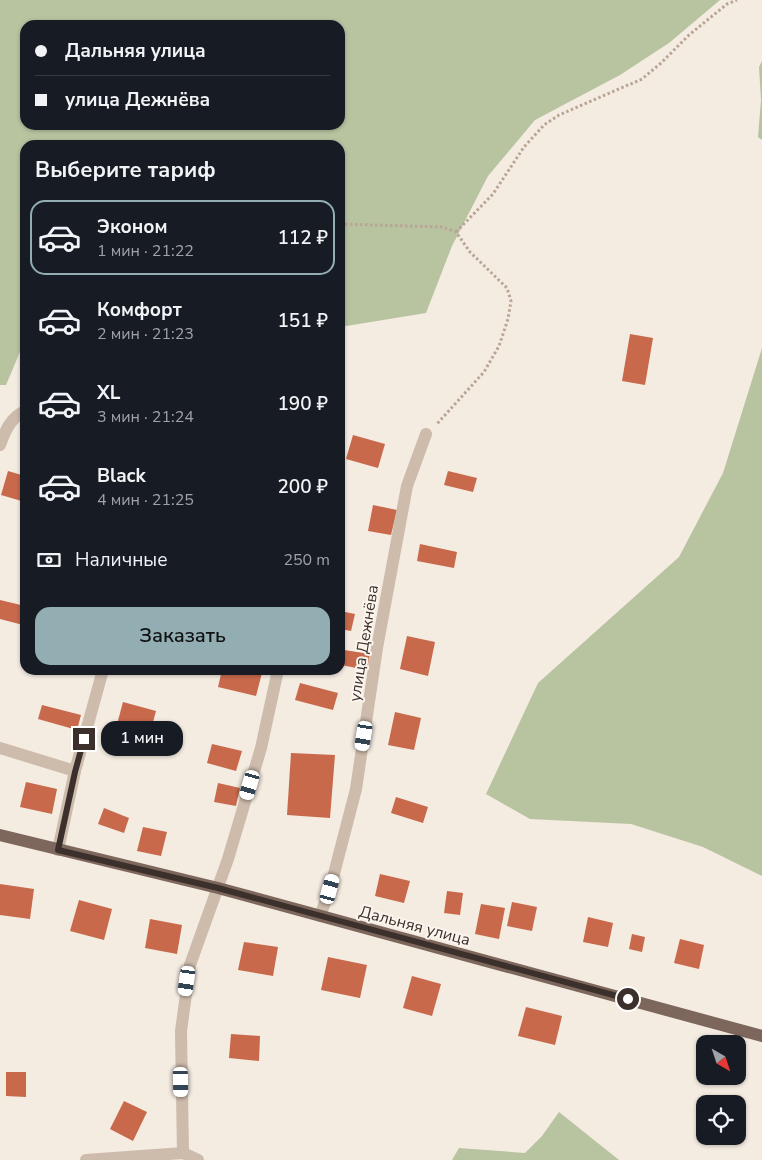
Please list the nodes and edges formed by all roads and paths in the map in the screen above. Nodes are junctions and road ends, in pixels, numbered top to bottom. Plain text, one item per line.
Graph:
1 (737, 0) edge
2 (345, 224) edge
3 (456, 232) junction
4 (20, 414) edge
5 (426, 434) joint
6 (0, 445) edge
7 (102, 675) edge
8 (277, 675) edge
9 (0, 748) edge
10 (75, 772) junction
11 (0, 835) edge
12 (58, 850) junction
13 (218, 888) junction
14 (320, 916) junction
15 (762, 1036) edge
16 (183, 1153) junction
17 (86, 1160) edge
18 (198, 1160) edge

1 - 3 path
2 - 3 path
3 - 5 path
4 - 6 street
5 - 14 street, улица Дежнёва
7 - 10 street
8 - 13 street
9 - 10 street
10 - 12 street
11 - 12 main road, Дальняя улица
12 - 13 main road, Дальняя улица
13 - 14 main road, Дальняя улица
13 - 16 street
14 - 15 main road, Дальняя улица
16 - 17 street
16 - 18 street

